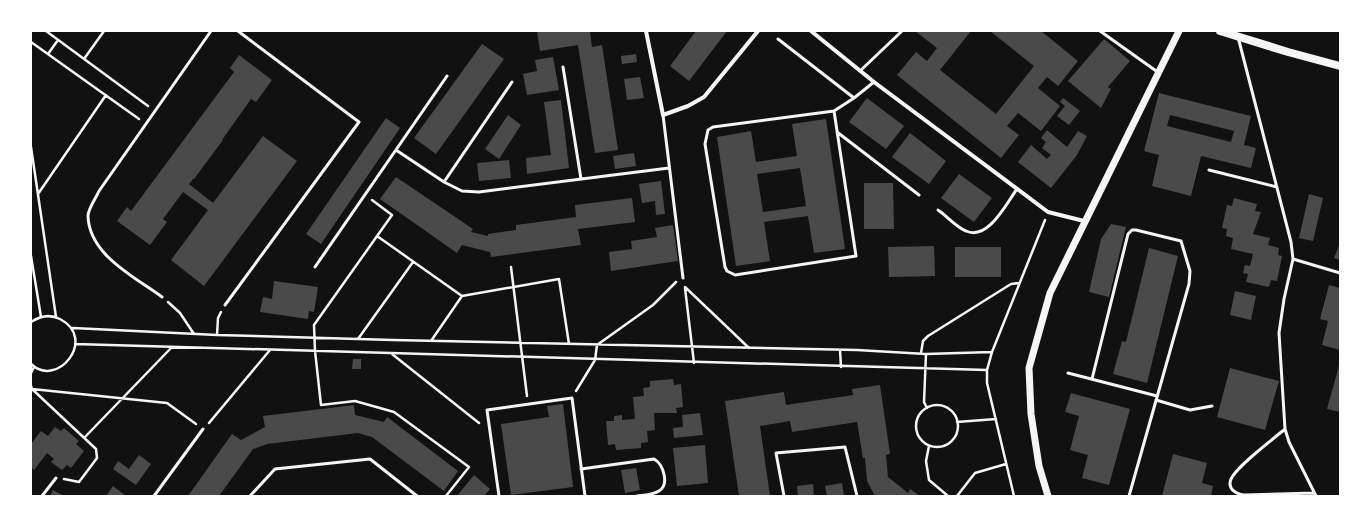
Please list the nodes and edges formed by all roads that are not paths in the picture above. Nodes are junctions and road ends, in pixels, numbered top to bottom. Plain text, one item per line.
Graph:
1 (211, 31) edge
2 (238, 31) edge
3 (646, 31) edge
4 (758, 31) edge
5 (810, 31) edge
6 (902, 31) edge
7 (1100, 31) edge
8 (1179, 31) edge
9 (1220, 31) edge
10 (1238, 37) junction
11 (778, 40) dead end
12 (1340, 66) edge
13 (563, 67) dead end
14 (860, 71) junction
15 (1159, 73) junction
16 (447, 76) dead end
17 (512, 82) dead end
18 (874, 82) junction
19 (854, 98) junction
20 (834, 111) junction
21 (663, 115) junction
22 (837, 132) junction
23 (396, 150) junction
24 (669, 168) junction
25 (1209, 170) dead end
26 (581, 179) junction
27 (444, 182) junction
28 (1277, 187) junction
29 (1017, 189) junction
30 (919, 195) dead end
31 (938, 210) dead end
32 (1084, 221) junction
33 (1294, 259) junction
34 (315, 266) dead end
35 (1340, 273) edge
36 (683, 278) road end
37 (162, 297) road end
38 (225, 305) road end
39 (1068, 373) dead end
40 (1092, 379) junction
41 (1157, 396) junction
42 (1156, 400) junction
43 (1212, 406) dead end
44 (203, 429) road end
45 (1284, 429) junction
46 (581, 470) junction
47 (56, 478) road end
48 (1315, 495) edge
49 (42, 496) edge
50 (154, 496) edge
51 (250, 496) edge
52 (417, 496) edge
53 (499, 496) edge
54 (585, 496) edge
55 (637, 496) edge
56 (784, 496) edge
57 (857, 496) edge
58 (1048, 496) edge
59 (1129, 496) edge

1 - 37 lane
2 - 38 lane
3 - 21 street
4 - 21 street
5 - 14 street
6 - 14 lane
7 - 15 lane
8 - 15 street
9 - 10 main road
10 - 12 main road
10 - 28 lane
11 - 19 lane
13 - 26 lane
14 - 18 street
15 - 32 street
16 - 23 lane
17 - 27 lane
18 - 19 lane
18 - 29 street
19 - 20 lane
20 - 22 lane
20 - 22 lane
21 - 24 lane
22 - 30 lane
23 - 27 lane
23 - 34 lane
24 - 26 lane
24 - 36 lane
25 - 28 lane
26 - 27 lane
28 - 33 lane
29 - 31 lane
29 - 32 street
32 - 58 street
33 - 35 lane
33 - 45 lane
39 - 40 lane
40 - 41 lane
40 - 41 lane
41 - 42 lane
42 - 43 lane
42 - 59 lane
44 - 50 lane
45 - 48 lane
45 - 48 lane
46 - 53 lane
46 - 54 lane
46 - 55 lane
47 - 49 lane
51 - 52 lane
56 - 57 lane

